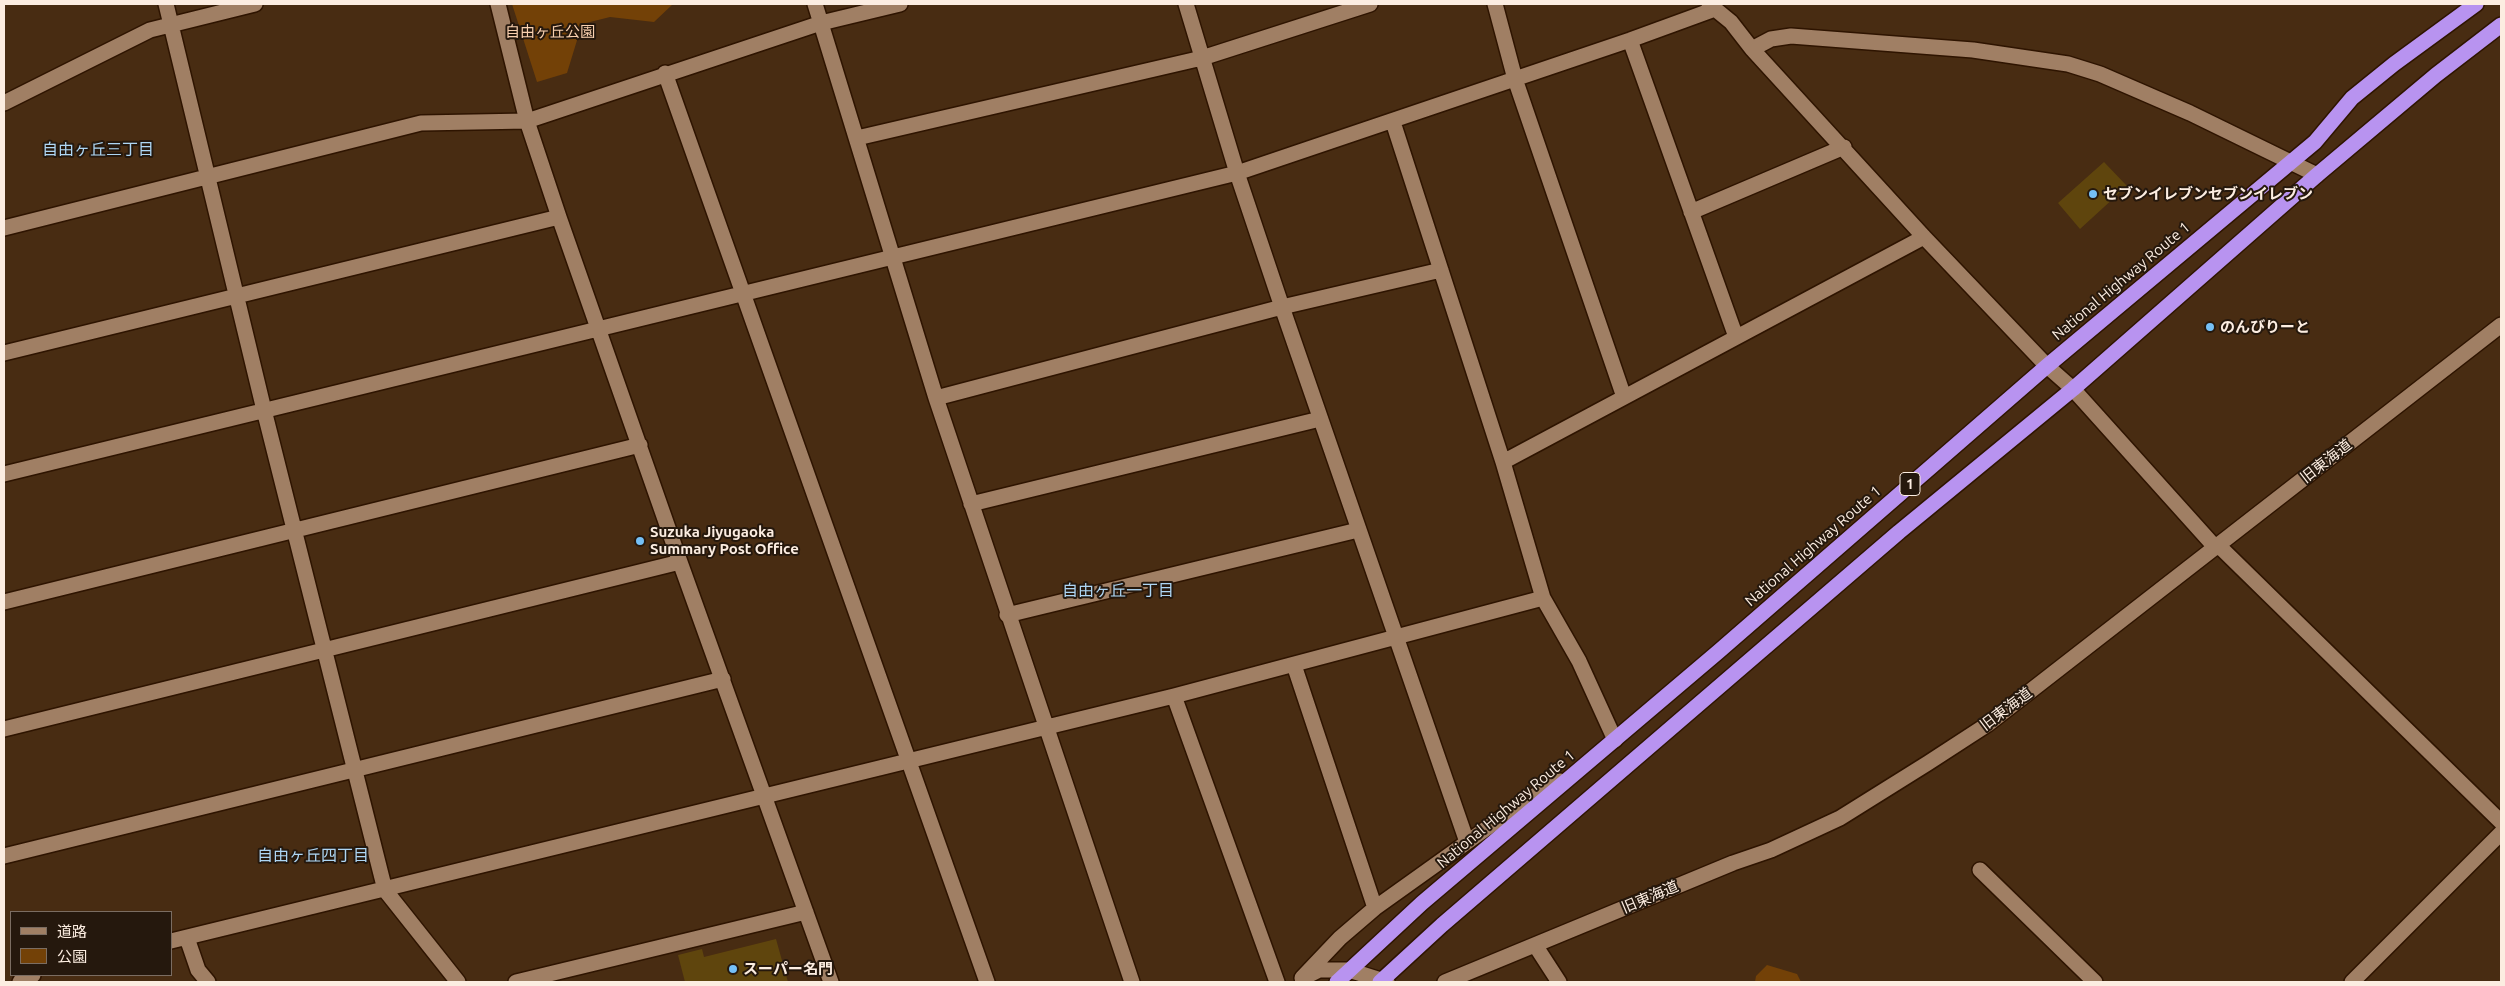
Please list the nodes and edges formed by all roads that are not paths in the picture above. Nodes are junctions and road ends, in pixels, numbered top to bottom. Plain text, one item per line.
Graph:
1 (166, 4) edge
2 (255, 4) edge
3 (498, 4) edge
4 (815, 4) edge
5 (900, 4) edge
6 (1186, 4) edge
7 (1370, 4) edge
8 (1496, 4) edge
9 (2476, 4) edge
10 (1715, 5) edge
11 (821, 23) junction
12 (171, 24) junction
13 (2501, 25) edge
14 (1630, 40) junction
15 (1752, 49) junction
16 (1202, 58) junction
17 (665, 73) junction
18 (1515, 79) junction
19 (4, 103) edge
20 (527, 121) junction
21 (1392, 122) junction
22 (856, 138) junction
23 (1844, 147) junction
24 (2290, 162) junction
25 (1237, 173) junction
26 (2318, 175) junction
27 (208, 177) junction
28 (1691, 212) junction
29 (559, 217) junction
30 (4, 228) edge
31 (1924, 237) junction
32 (893, 257) junction
33 (1441, 270) junction
34 (743, 295) junction
35 (238, 297) junction
36 (1282, 307) junction
37 (600, 330) junction
38 (2499, 331) edge
39 (1736, 337) junction
40 (4, 353) edge
41 (2047, 366) junction
42 (2073, 389) junction
43 (1624, 397) junction
44 (936, 398) junction
45 (264, 410) junction
46 (1320, 419) junction
47 (640, 445) junction
48 (1503, 462) junction
49 (4, 474) edge
50 (971, 504) junction
51 (296, 530) junction
52 (1358, 530) junction
53 (2216, 546) junction
54 (680, 562) junction
55 (1543, 598) junction
56 (4, 602) edge
57 (1007, 615) junction
58 (1395, 639) junction
59 (324, 650) junction
60 (1294, 665) junction
61 (722, 679) junction
62 (1174, 696) junction
63 (1046, 727) junction
64 (4, 730) edge
65 (1615, 740) junction
66 (908, 761) junction
67 (355, 771) junction
68 (1576, 772) junction
69 (766, 797) junction
70 (2501, 822) edge
71 (2501, 833) edge
72 (1467, 842) junction
73 (4, 856) edge
74 (1980, 870) dead end
75 (385, 890) junction
76 (1375, 908) junction
77 (806, 912) junction
78 (187, 938) junction
79 (172, 941) edge
80 (1534, 945) junction
81 (1349, 970) junction
82 (1299, 980) edge
83 (208, 982) edge
84 (458, 982) edge
85 (516, 982) edge
86 (831, 982) edge
87 (987, 982) edge
88 (1132, 982) edge
89 (1277, 982) edge
90 (1336, 982) edge
91 (1383, 982) edge
92 (1445, 982) edge
93 (1559, 982) edge
94 (2095, 982) edge
95 (2352, 982) edge

1 - 12 street
2 - 12 street
3 - 20 street
4 - 11 street
5 - 11 street
6 - 16 street
7 - 16 street
8 - 18 street
9 - 24 highway, National Highway Route 1 / 1
10 - 14 street
10 - 15 street
11 - 17 street
11 - 22 street
12 - 19 street
12 - 27 street
13 - 26 highway, 1
14 - 18 street
14 - 28 street
15 - 23 street
15 - 24 street
16 - 22 street
16 - 25 street
17 - 20 street
17 - 34 street
18 - 21 street
18 - 43 street
20 - 27 street
20 - 29 street
21 - 25 street
21 - 33 street
22 - 32 street
23 - 28 street
23 - 31 street
24 - 26 street
24 - 41 highway, National Highway Route 1 / 1
25 - 32 street
25 - 36 street
26 - 42 highway, 1
27 - 30 street
27 - 35 street
28 - 39 street
29 - 35 street
29 - 37 street
31 - 39 street
31 - 41 street
32 - 34 street
32 - 44 street
33 - 36 street
33 - 48 street
34 - 37 street
34 - 66 street
35 - 40 street
35 - 45 street
36 - 44 street
36 - 46 street
37 - 45 street
37 - 47 street
38 - 53 street, 旧東海道
39 - 43 street
41 - 42 street
41 - 65 highway, National Highway Route 1 / 1
42 - 53 street
42 - 91 highway, 1
43 - 48 street
44 - 50 street
45 - 49 street
45 - 51 street
46 - 50 street
46 - 52 street
47 - 51 street
47 - 54 street
48 - 55 street
50 - 57 street
51 - 56 street
51 - 59 street
52 - 57 street
52 - 58 street
53 - 70 street
53 - 80 street, 旧東海道
54 - 59 street
54 - 61 street
55 - 58 street
55 - 65 street
57 - 63 street
58 - 60 street
58 - 72 street
59 - 64 street
59 - 67 street
60 - 62 street
60 - 76 street
61 - 67 street
61 - 69 street
62 - 63 street
62 - 89 street
63 - 66 street
63 - 88 street
65 - 68 highway, National Highway Route 1 / 1
66 - 69 street
66 - 87 street
67 - 73 street
67 - 75 street
68 - 72 street
68 - 81 highway, National Highway Route 1 / 1
69 - 75 street
69 - 77 street
71 - 95 street
72 - 76 street
74 - 94 street
75 - 78 street
75 - 84 street
76 - 82 street
77 - 85 street
77 - 86 street
78 - 79 street
78 - 83 street
80 - 92 street, 旧東海道
80 - 93 street
81 - 82 street
81 - 90 highway, National Highway Route 1 / 1
81 - 91 street

